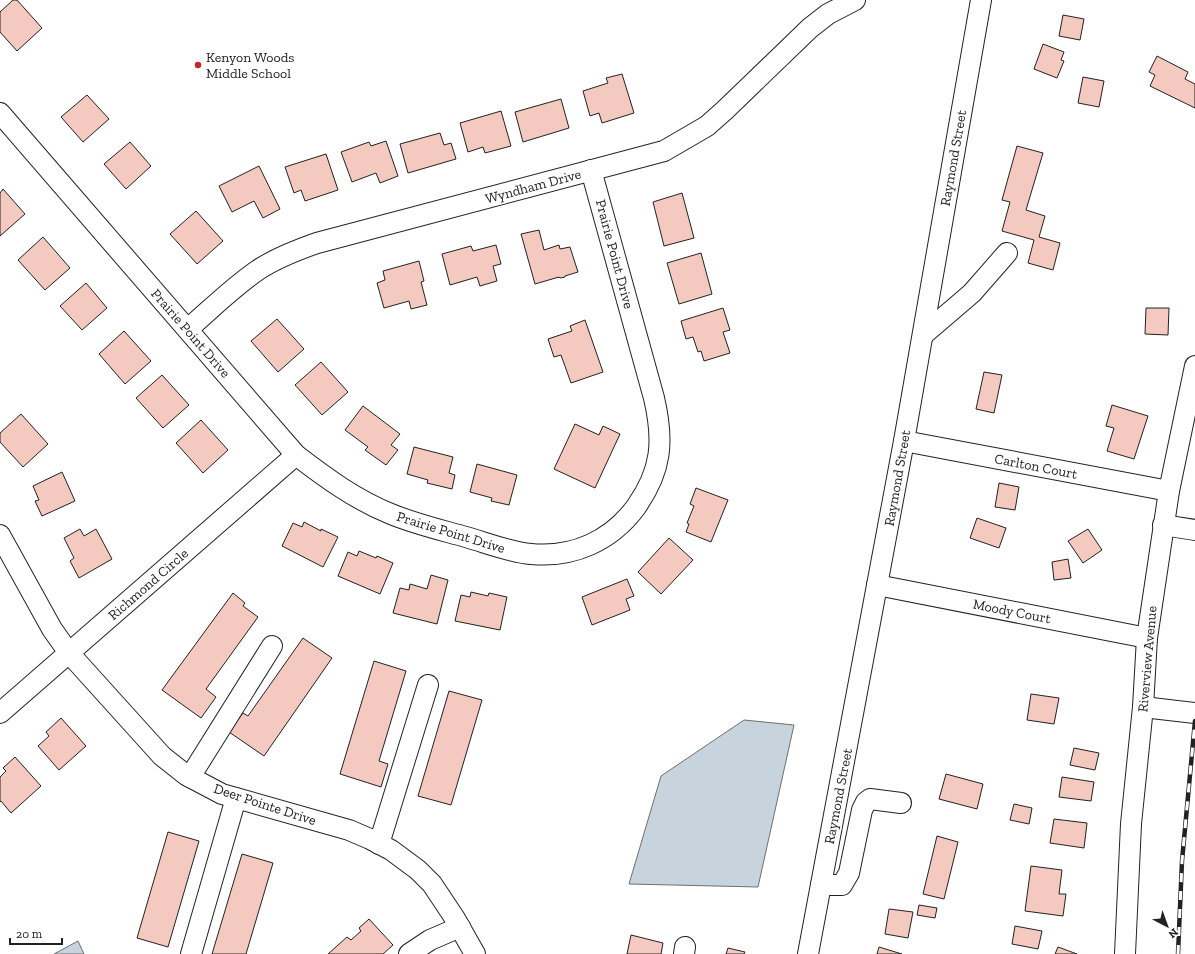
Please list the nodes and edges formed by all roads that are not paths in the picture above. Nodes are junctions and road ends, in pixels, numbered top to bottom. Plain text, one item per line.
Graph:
1 (855, 0) edge
2 (981, 0) edge
3 (0, 112) edge
4 (591, 170) junction
5 (1007, 253) dead end
6 (188, 329) junction
7 (923, 335) junction
8 (1195, 366) edge
9 (904, 442) junction
10 (296, 455) junction
11 (1169, 491) junction
12 (1163, 525) junction
13 (1195, 530) edge
14 (2, 542) edge
15 (877, 585) junction
16 (1146, 638) junction
17 (272, 646) dead end
18 (69, 652) junction
19 (428, 686) dead end
20 (1143, 707) junction
21 (0, 713) edge
22 (1195, 713) edge
23 (190, 777) junction
24 (236, 798) junction
25 (901, 803) dead end
26 (379, 844) junction
27 (821, 885) junction
28 (460, 927) junction
29 (191, 954) edge
30 (409, 954) edge
31 (475, 954) edge
32 (808, 954) edge
33 (1125, 954) edge

1 - 4 street, Wyndham Drive
2 - 7 street, Raymond Street
3 - 6 street, Prairie Point Drive
4 - 6 street, Wyndham Drive
4 - 10 street, Prairie Point Drive
5 - 7 street
6 - 10 street, Prairie Point Drive
7 - 9 street, Raymond Street
8 - 11 street, Riverview Avenue
9 - 11 street, Carlton Court
9 - 15 street, Raymond Street
10 - 18 street, Richmond Circle
11 - 12 street, Riverview Avenue
12 - 13 street
12 - 16 street, Riverview Avenue
14 - 18 street, Deer Pointe Drive
15 - 16 street, Moody Court
15 - 27 street, Raymond Street
16 - 20 street, Riverview Avenue
17 - 23 street
18 - 21 street, Richmond Circle
18 - 23 street, Deer Pointe Drive
19 - 26 street
20 - 22 street
20 - 33 street, Riverview Avenue
23 - 24 street, Deer Pointe Drive
24 - 26 street, Deer Pointe Drive
24 - 29 street
25 - 27 street
26 - 28 street, Deer Pointe Drive
27 - 32 street, Raymond Street
28 - 30 street
28 - 31 street, Deer Pointe Drive

